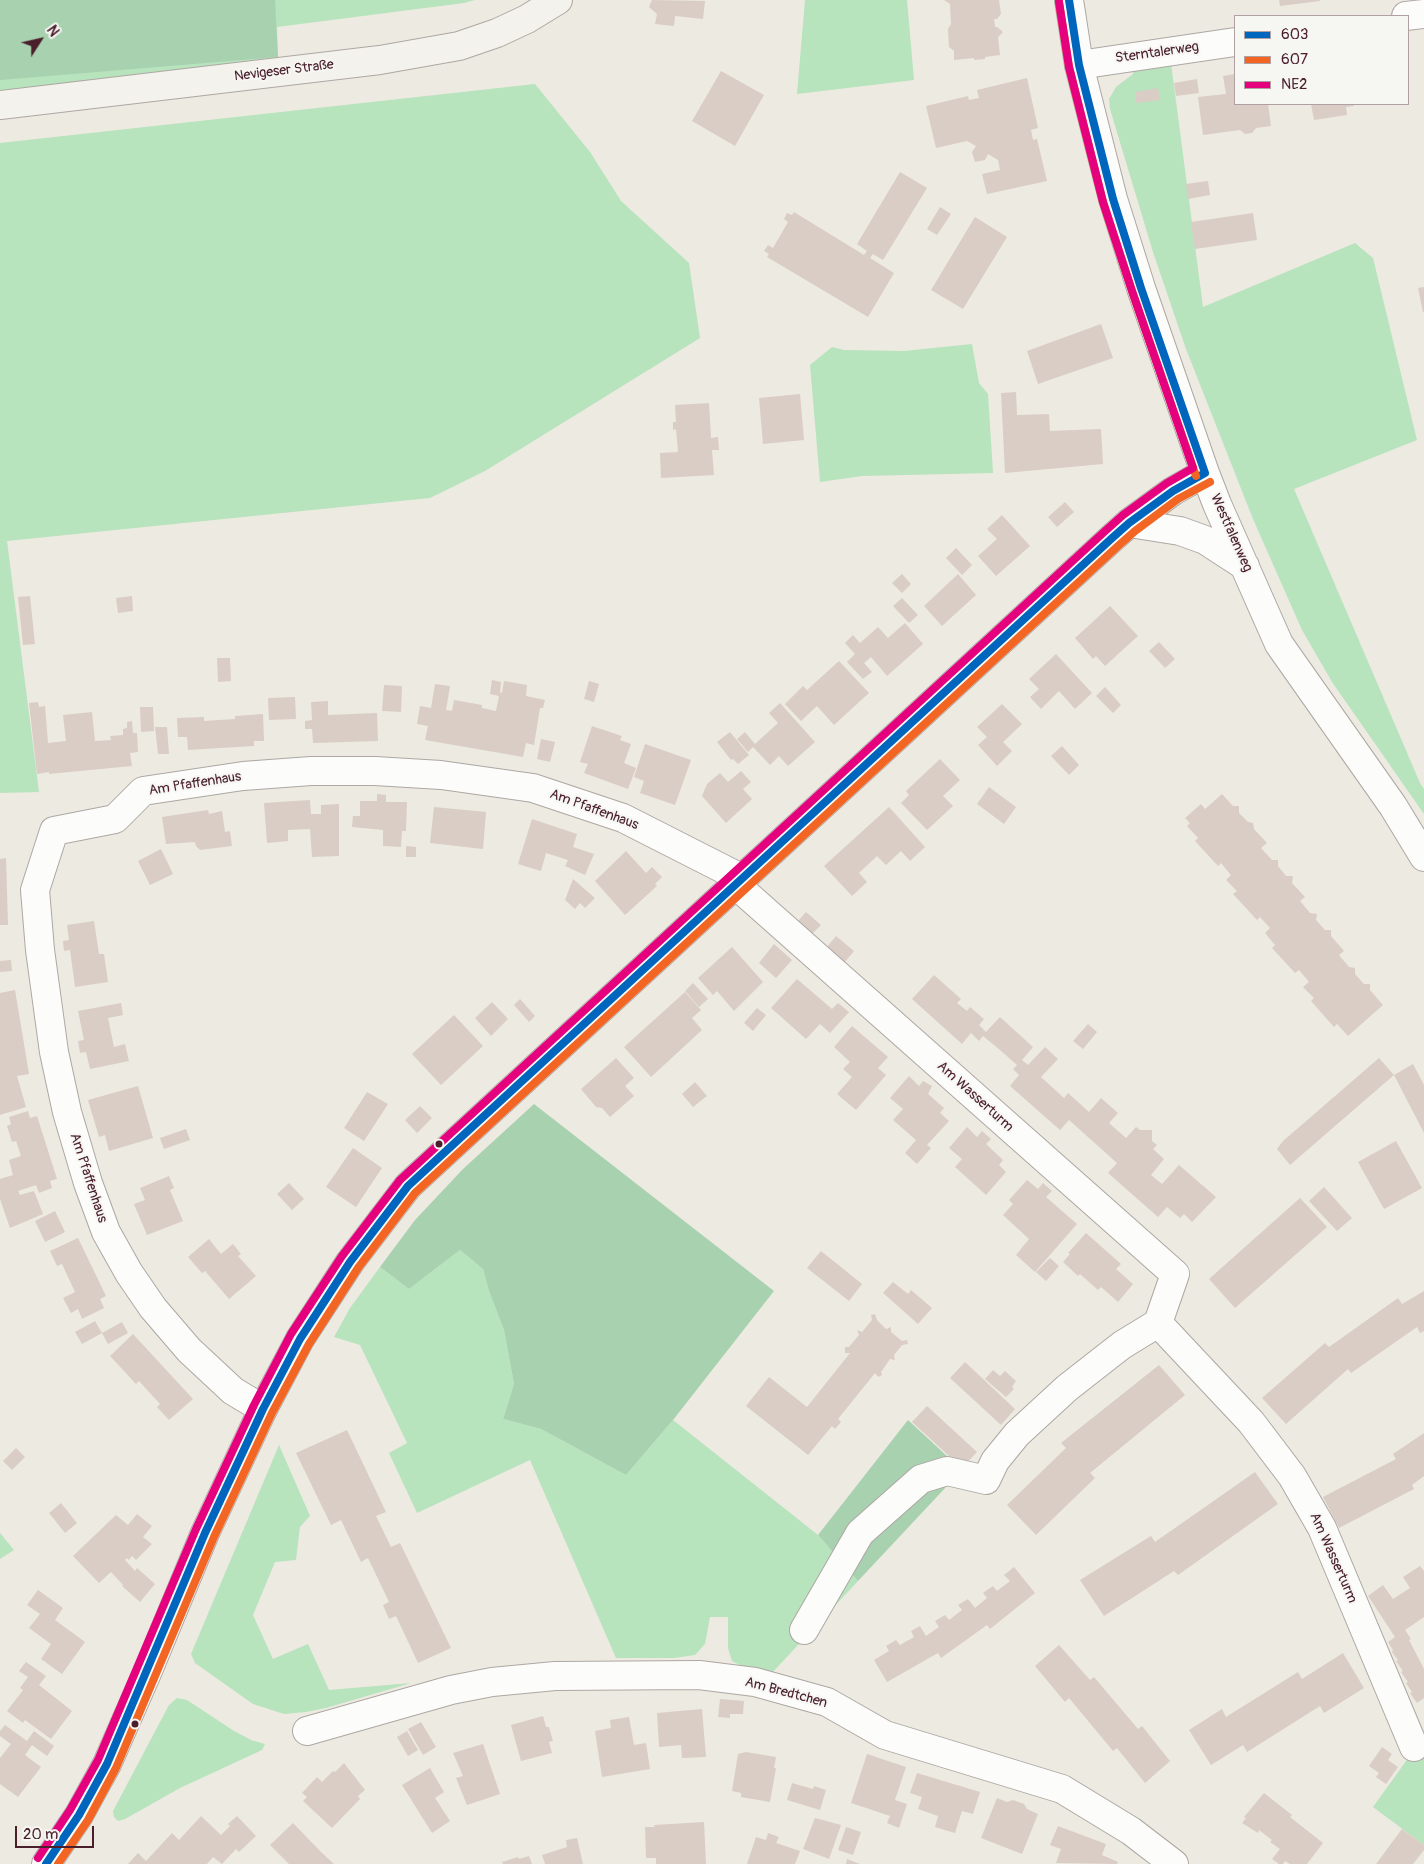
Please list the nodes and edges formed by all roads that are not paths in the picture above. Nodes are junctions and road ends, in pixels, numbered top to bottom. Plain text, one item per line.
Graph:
1 (558, 0) edge
2 (1069, 0) edge
3 (1424, 14) edge
4 (1409, 16) edge
5 (1234, 42) edge
6 (1079, 65) junction
7 (0, 105) edge
8 (1205, 473) junction
9 (1129, 522) junction
10 (1245, 566) junction
11 (1424, 857) edge
12 (738, 882) junction
13 (1158, 1323) junction
14 (263, 1409) junction
15 (804, 1630) dead end
16 (307, 1732) dead end
17 (1414, 1747) dead end
18 (46, 1864) edge
19 (1174, 1864) edge

1 - 7 main road, Nevigeser Straße
2 - 6 street, Westfalenweg
3 - 4 street
5 - 6 street, Sterntalerweg
6 - 8 street, Westfalenweg
8 - 9 street
8 - 10 street, Westfalenweg
9 - 10 street
9 - 12 street
10 - 11 street, Westfalenweg
12 - 13 street, Am Wasserturm
12 - 14 street
12 - 14 street, Am Pfaffenhaus
13 - 15 street
13 - 17 street, Am Wasserturm
14 - 18 street
16 - 19 street, Am Bredtchen

